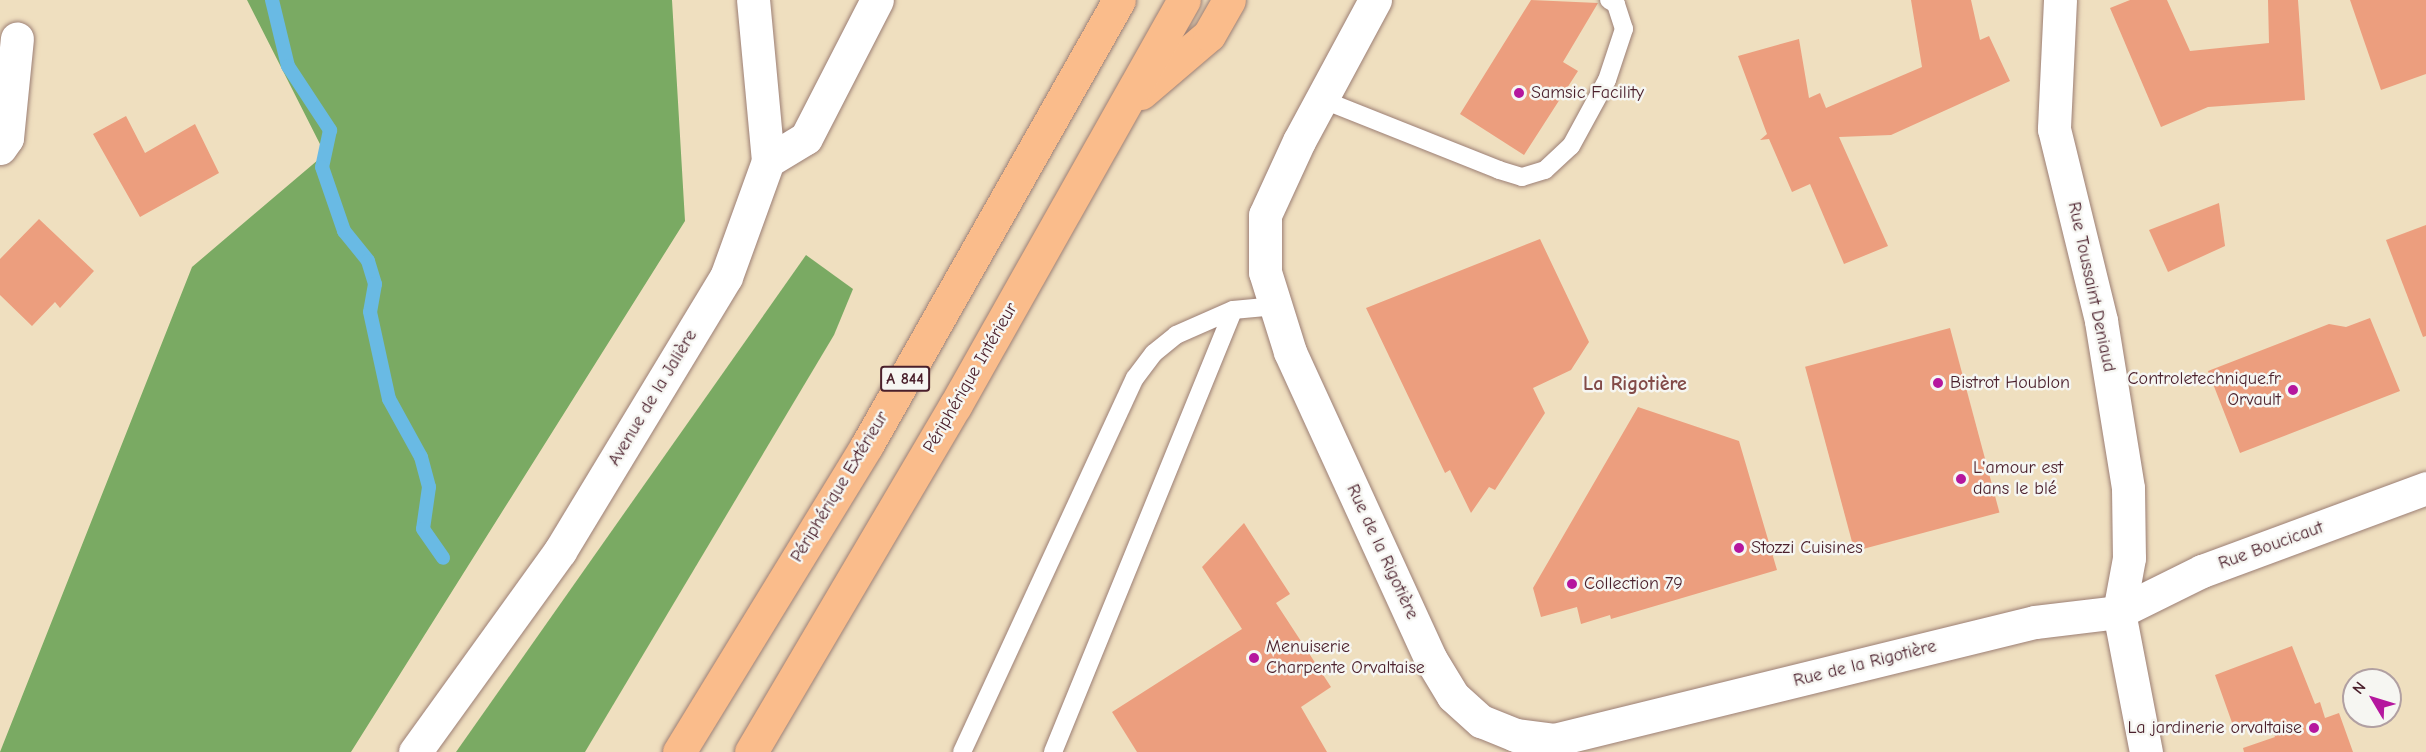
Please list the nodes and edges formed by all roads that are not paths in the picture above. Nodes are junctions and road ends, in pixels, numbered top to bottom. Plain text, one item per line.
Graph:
1 (753, 0) edge
2 (877, 0) edge
3 (1119, 0) edge
4 (1184, 0) edge
5 (1229, 0) edge
6 (1375, 0) edge
7 (1609, 0) edge
8 (2060, 0) edge
9 (17, 38) dead end
10 (1321, 99) junction
11 (1126, 106) junction
12 (0, 148) edge
13 (768, 161) junction
14 (1276, 306) junction
15 (1233, 310) junction
16 (2426, 488) edge
17 (2119, 612) junction
18 (416, 752) edge
19 (679, 752) edge
20 (751, 752) edge
21 (962, 752) edge
22 (1053, 752) edge
23 (2146, 752) edge

1 - 13 street, Avenue de la Jalière
2 - 13 street
3 - 19 highway, Périphérique Extérieur / A 844
4 - 11 highway, Périphérique Intérieur
5 - 11 highway
6 - 10 street, Rue de la Rigotière
7 - 10 lane
8 - 17 street, Rue Toussaint Deniaud
9 - 12 street
10 - 14 street, Rue de la Rigotière
11 - 20 highway, Périphérique Intérieur
13 - 18 street, Avenue de la Jalière
14 - 15 lane
14 - 17 street, Rue de la Rigotière
15 - 21 lane
15 - 22 lane
16 - 17 street, Rue Boucicaut
17 - 23 street, Rue Toussaint Deniaud

